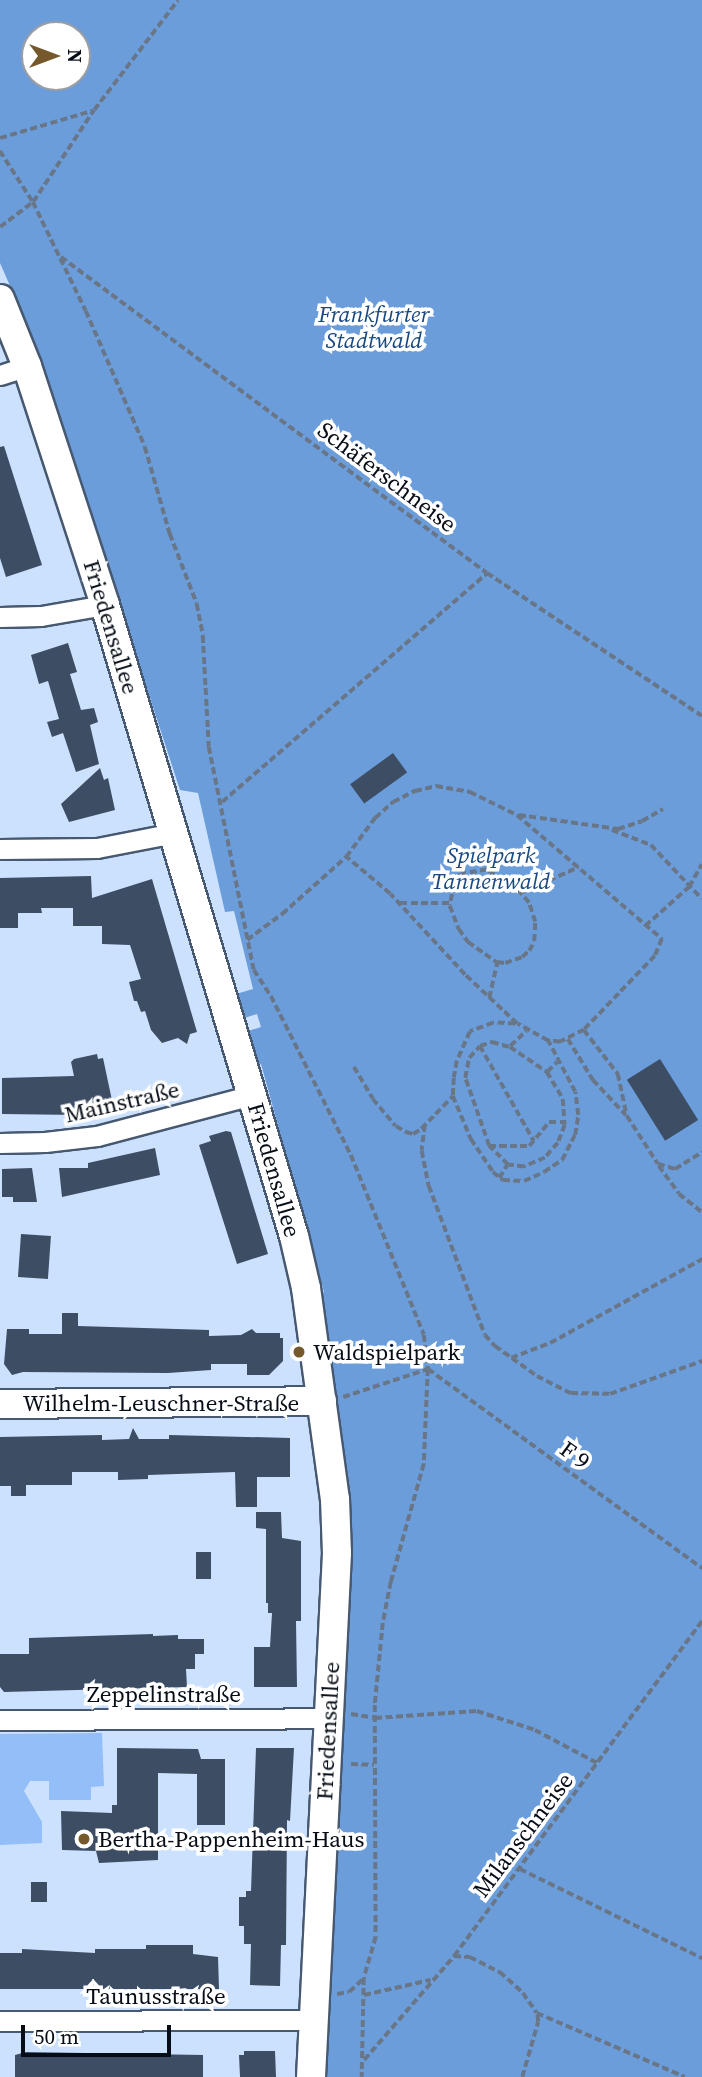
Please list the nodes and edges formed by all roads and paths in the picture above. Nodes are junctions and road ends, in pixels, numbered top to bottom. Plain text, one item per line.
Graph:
1 (178, 0) edge
2 (94, 110) junction
3 (0, 138) edge
4 (0, 151) edge
5 (33, 202) junction
6 (0, 227) edge
7 (60, 256) junction
8 (0, 299) edge
9 (27, 366) junction
10 (0, 376) edge
11 (487, 573) junction
12 (104, 605) junction
13 (0, 617) edge
14 (702, 716) edge
15 (222, 802) junction
16 (663, 809) dead end
17 (517, 815) junction
18 (610, 829) junction
19 (174, 833) junction
20 (0, 849) edge
21 (346, 857) junction
22 (702, 864) edge
23 (579, 867) junction
24 (689, 887) junction
25 (520, 893) junction
26 (702, 899) edge
27 (400, 903) junction
28 (450, 904) junction
29 (645, 926) junction
30 (247, 940) junction
31 (497, 962) junction
32 (489, 998) junction
33 (517, 1024) junction
34 (583, 1030) junction
35 (526, 1031) junction
36 (568, 1039) junction
37 (548, 1041) junction
38 (480, 1046) junction
39 (510, 1047) junction
40 (557, 1062) junction
41 (354, 1067) dead end
42 (547, 1072) junction
43 (454, 1078) junction
44 (465, 1078) junction
45 (252, 1095) junction
46 (453, 1096) junction
47 (627, 1116) junction
48 (565, 1124) junction
49 (425, 1125) junction
50 (576, 1127) junction
51 (534, 1141) junction
52 (0, 1143) edge
53 (489, 1146) junction
54 (702, 1152) edge
55 (508, 1164) junction
56 (658, 1164) junction
57 (499, 1178) junction
58 (702, 1212) edge
59 (702, 1259) edge
60 (511, 1358) junction
61 (702, 1361) edge
62 (428, 1369) junction
63 (321, 1401) junction
64 (0, 1404) edge
65 (702, 1568) edge
66 (702, 1621) edge
67 (329, 1718) junction
68 (375, 1718) junction
69 (0, 1720) edge
70 (598, 1763) junction
71 (350, 1764) dead end
72 (374, 1765) junction
73 (520, 1869) junction
74 (454, 1956) junction
75 (702, 1958) edge
76 (432, 1979) junction
77 (363, 1995) junction
78 (537, 2013) junction
79 (312, 2020) junction
80 (0, 2021) edge
81 (362, 2062) junction
82 (311, 2077) edge
83 (362, 2077) edge
84 (522, 2077) edge
85 (685, 2077) edge

1 - 2 path
2 - 3 path
2 - 5 path
4 - 5 path
5 - 6 path
5 - 7 path
7 - 11 path, Schäferschneise
7 - 15 path
8 - 9 street, Friedensallee
9 - 10 street
9 - 12 street, Friedensallee
11 - 14 path, Schäferschneise
11 - 15 path
12 - 13 street
12 - 19 street, Friedensallee
15 - 30 path
16 - 18 path
17 - 18 path
17 - 21 path
17 - 23 path
18 - 24 path
19 - 20 street
19 - 45 street, Friedensallee
21 - 27 path
21 - 30 path
22 - 24 path
23 - 25 path
23 - 29 path
24 - 26 path
24 - 29 path
25 - 28 path
25 - 31 path
27 - 28 path
27 - 32 path
28 - 31 path
29 - 34 path
30 - 62 path
31 - 32 path
32 - 33 path
33 - 35 path
33 - 43 path
34 - 36 path
34 - 47 path
35 - 37 path
35 - 39 path
36 - 37 path
36 - 47 path
37 - 40 path
38 - 39 path
38 - 44 path
38 - 51 path
39 - 42 path
40 - 42 path
40 - 50 path
41 - 49 path
42 - 48 path
43 - 44 path
43 - 46 path
44 - 53 path
45 - 52 street, Mainstraße
45 - 63 street, Friedensallee
46 - 49 path
46 - 57 path
47 - 56 path
48 - 50 path
48 - 51 path
48 - 55 path
49 - 60 path
50 - 57 path
51 - 53 path
53 - 55 path
54 - 56 path
55 - 57 path
56 - 58 path
59 - 60 path
60 - 61 path
62 - 63 path
62 - 65 path, F 9
62 - 68 path
63 - 64 street, Wilhelm-Leuschner-Straße
63 - 67 street, Friedensallee
66 - 70 path, Milanschneise
67 - 69 street, Zeppelinstraße
67 - 79 street, Friedensallee
68 - 70 path
68 - 72 path
70 - 73 path, Milanschneise
71 - 72 path
72 - 77 path
73 - 74 path, Milanschneise
73 - 75 path
74 - 76 path, Milanschneise
74 - 78 path
76 - 77 path
76 - 81 path, Milanschneise
77 - 81 path
78 - 84 path
78 - 85 path
79 - 80 street, Taunusstraße
79 - 82 street, Friedensallee
81 - 83 path

